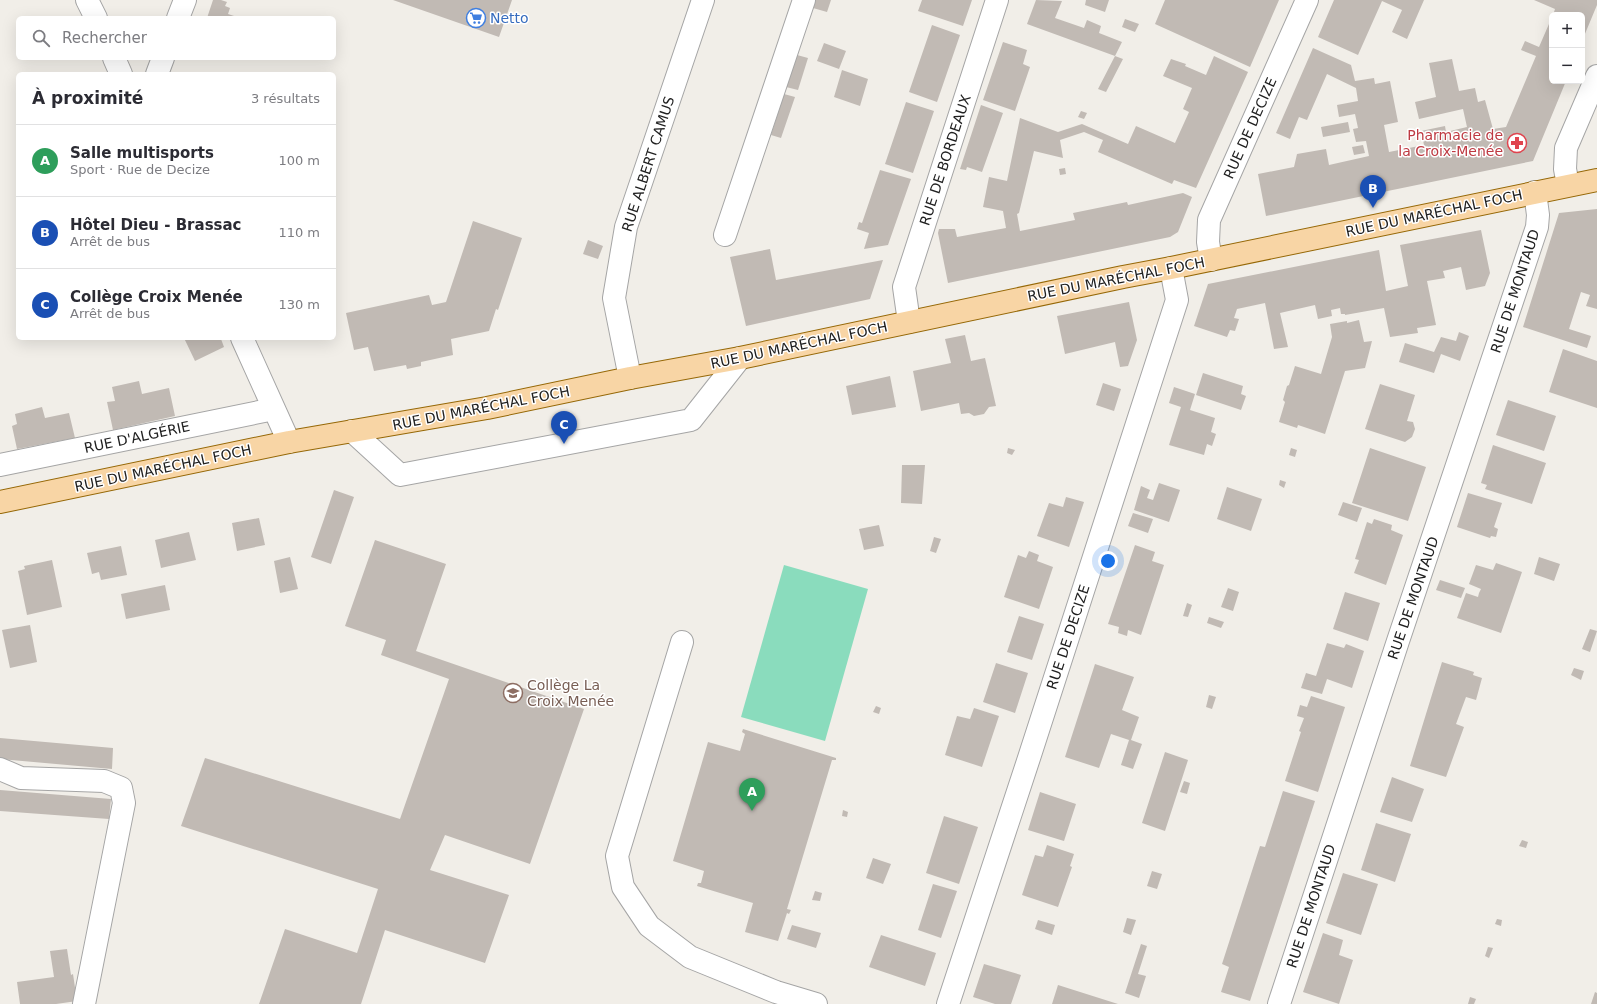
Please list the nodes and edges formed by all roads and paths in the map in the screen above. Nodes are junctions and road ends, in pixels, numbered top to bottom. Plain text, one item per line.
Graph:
1 (87, 0) edge
2 (185, 0) edge
3 (703, 0) edge
4 (804, 0) edge
5 (997, 0) edge
6 (1307, 0) edge
7 (95, 16) edge
8 (179, 16) edge
9 (115, 60) edge
10 (162, 60) edge
11 (120, 72) edge
12 (158, 72) edge
13 (1597, 76) edge
14 (1597, 180) edge
15 (1568, 185) junction
16 (1535, 192) junction
17 (725, 235) dead end
18 (1211, 260) junction
19 (1171, 268) junction
20 (908, 322) junction
21 (243, 340) edge
22 (740, 358) junction
23 (630, 378) junction
24 (274, 409) junction
25 (352, 431) junction
26 (290, 442) junction
27 (0, 465) edge
28 (0, 502) edge
29 (682, 642) dead end
30 (0, 769) edge
31 (774, 998) edge
32 (84, 1004) edge
33 (816, 1004) edge
34 (948, 1004) edge
35 (1279, 1004) edge

1 - 7 street
2 - 8 street
3 - 23 street, RUE ALBERT CAMUS
4 - 17 street
5 - 20 street, RUE DE BORDEAUX
6 - 18 street, RUE DE DECIZE
9 - 11 street
10 - 12 street
13 - 15 street
14 - 15 main road, RUE DU MARÉCHAL FOCH
15 - 16 main road, RUE DU MARÉCHAL FOCH
16 - 18 main road, RUE DU MARÉCHAL FOCH
16 - 35 street, RUE DE MONTAUD
18 - 19 main road, RUE DU MARÉCHAL FOCH
19 - 20 main road, RUE DU MARÉCHAL FOCH
19 - 34 street, RUE DE DECIZE
20 - 22 main road, RUE DU MARÉCHAL FOCH
21 - 24 street
22 - 23 main road, RUE DU MARÉCHAL FOCH
22 - 25 street
23 - 25 main road, RUE DU MARÉCHAL FOCH
24 - 26 street
24 - 27 street, RUE D'ALGÉRIE
25 - 26 main road, RUE DU MARÉCHAL FOCH
26 - 28 main road, RUE DU MARÉCHAL FOCH
29 - 31 street
30 - 32 street
31 - 33 street

